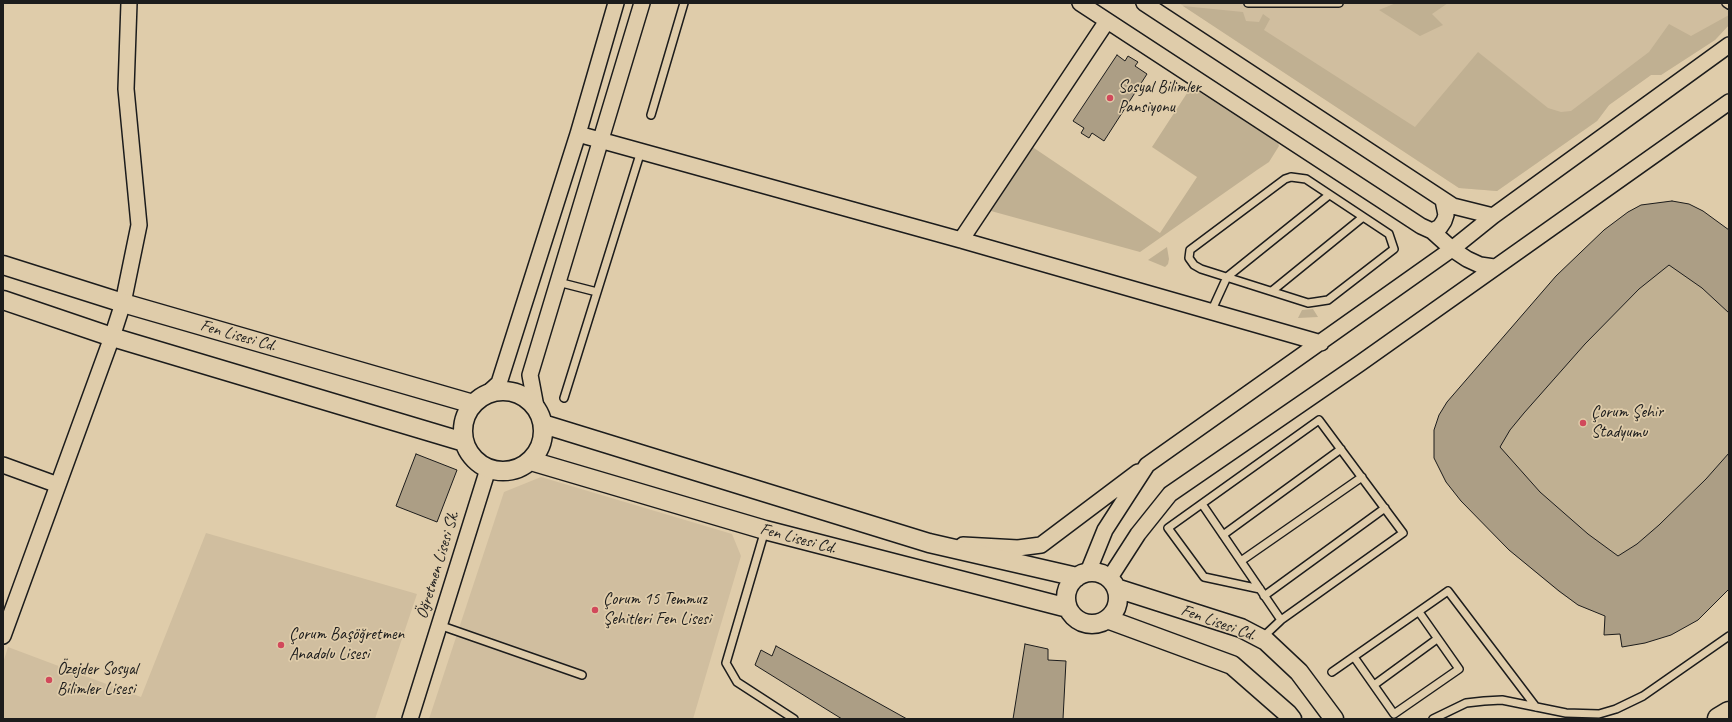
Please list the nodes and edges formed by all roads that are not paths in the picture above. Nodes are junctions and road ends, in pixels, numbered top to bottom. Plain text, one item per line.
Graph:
1 (129, 3) edge
2 (616, 3) edge
3 (642, 3) edge
4 (684, 3) edge
5 (1080, 3) edge
6 (1144, 3) edge
7 (1248, 3) edge
8 (1290, 3) edge
9 (1339, 3) edge
10 (1726, 3) edge
11 (1729, 5) edge
12 (1107, 21) junction
13 (1729, 45) edge
14 (1729, 102) edge
15 (651, 115) dead end
16 (578, 134) junction
17 (601, 139) junction
18 (641, 151) junction
19 (1329, 195) junction
20 (1443, 200) junction
21 (1493, 216) junction
22 (1363, 217) junction
23 (1432, 231) junction
24 (961, 240) junction
25 (1452, 250) junction
26 (3, 265) edge
27 (1494, 267) junction
28 (1227, 277) junction
29 (558, 282) junction
30 (1272, 291) junction
31 (597, 292) junction
32 (3, 300) edge
33 (124, 303) junction
34 (1211, 312) junction
35 (112, 337) junction
36 (1321, 343) junction
37 (488, 393) junction
38 (564, 398) dead end
39 (473, 404) junction
40 (536, 407) junction
41 (543, 424) junction
42 (464, 442) junction
43 (1341, 449) junction
44 (531, 461) junction
45 (3, 465) edge
46 (1147, 465) junction
47 (488, 469) junction
48 (1362, 477) junction
49 (58, 485) junction
50 (1202, 504) junction
51 (1385, 508) junction
52 (765, 530) junction
53 (1223, 535) junction
54 (929, 543) junction
55 (1241, 561) junction
56 (1082, 574) junction
57 (1113, 583) junction
58 (1262, 592) junction
59 (1068, 608) junction
60 (1419, 612) junction
61 (1107, 619) junction
62 (1281, 620) junction
63 (439, 625) junction
64 (3, 636) edge
65 (1729, 636) edge
66 (1261, 638) junction
67 (1437, 639) junction
68 (1354, 657) junction
69 (1332, 672) dead end
70 (582, 675) dead end
71 (1374, 685) junction
72 (1536, 707) junction
73 (1729, 713) edge
74 (410, 719) edge
75 (794, 719) edge
76 (1292, 719) edge
77 (1334, 719) edge
78 (1433, 719) edge
79 (1719, 719) edge

1 - 33 street
2 - 16 street
3 - 17 street
4 - 15 lane
5 - 12 street
6 - 20 street
7 - 8 lane
8 - 9 lane
10 - 11 lane
12 - 23 street
12 - 24 street
13 - 21 street
14 - 27 street
16 - 17 street
16 - 37 street
17 - 18 street
17 - 29 street
18 - 24 street
18 - 31 lane
19 - 22 lane
19 - 28 lane
19 - 28 lane
20 - 21 street
20 - 23 street
21 - 25 street
22 - 30 lane
22 - 30 lane
23 - 25 street
24 - 34 street
25 - 27 street
25 - 36 street
26 - 33 street, Fen Lisesi Cd.
27 - 57 street
28 - 30 lane
28 - 34 lane
29 - 31 lane
29 - 40 street
31 - 38 lane
32 - 35 street
33 - 35 street
33 - 39 street, Fen Lisesi Cd.
34 - 36 street
35 - 42 street
35 - 49 street
36 - 46 street
37 - 39 street
37 - 40 street
39 - 42 street
40 - 41 street
41 - 44 street
41 - 54 street, Fen Lisesi Cd.
42 - 47 street
43 - 48 lane
43 - 50 lane
43 - 53 lane
44 - 47 street
44 - 52 street, Fen Lisesi Cd.
45 - 49 street
46 - 54 street
46 - 56 street
47 - 63 street, Öğretmen Lisesi Sk.
48 - 51 lane
48 - 55 lane
49 - 64 street
50 - 53 lane
50 - 58 lane
51 - 58 lane
51 - 62 lane
52 - 59 street, Fen Lisesi Cd.
52 - 75 lane
53 - 55 lane
54 - 56 street, Fen Lisesi Cd.
55 - 58 lane
56 - 57 street
56 - 59 street
57 - 61 street
57 - 66 street, Fen Lisesi Cd.
58 - 62 lane
59 - 61 street
60 - 67 lane
60 - 68 lane
60 - 72 lane
61 - 76 street, Fen Lisesi Cd.
62 - 66 lane
63 - 70 lane
63 - 74 street, Öğretmen Lisesi Sk.
65 - 72 lane
66 - 77 street, Fen Lisesi Cd.
67 - 71 lane
67 - 71 lane
68 - 69 lane
68 - 71 lane
72 - 78 lane
73 - 79 highway

